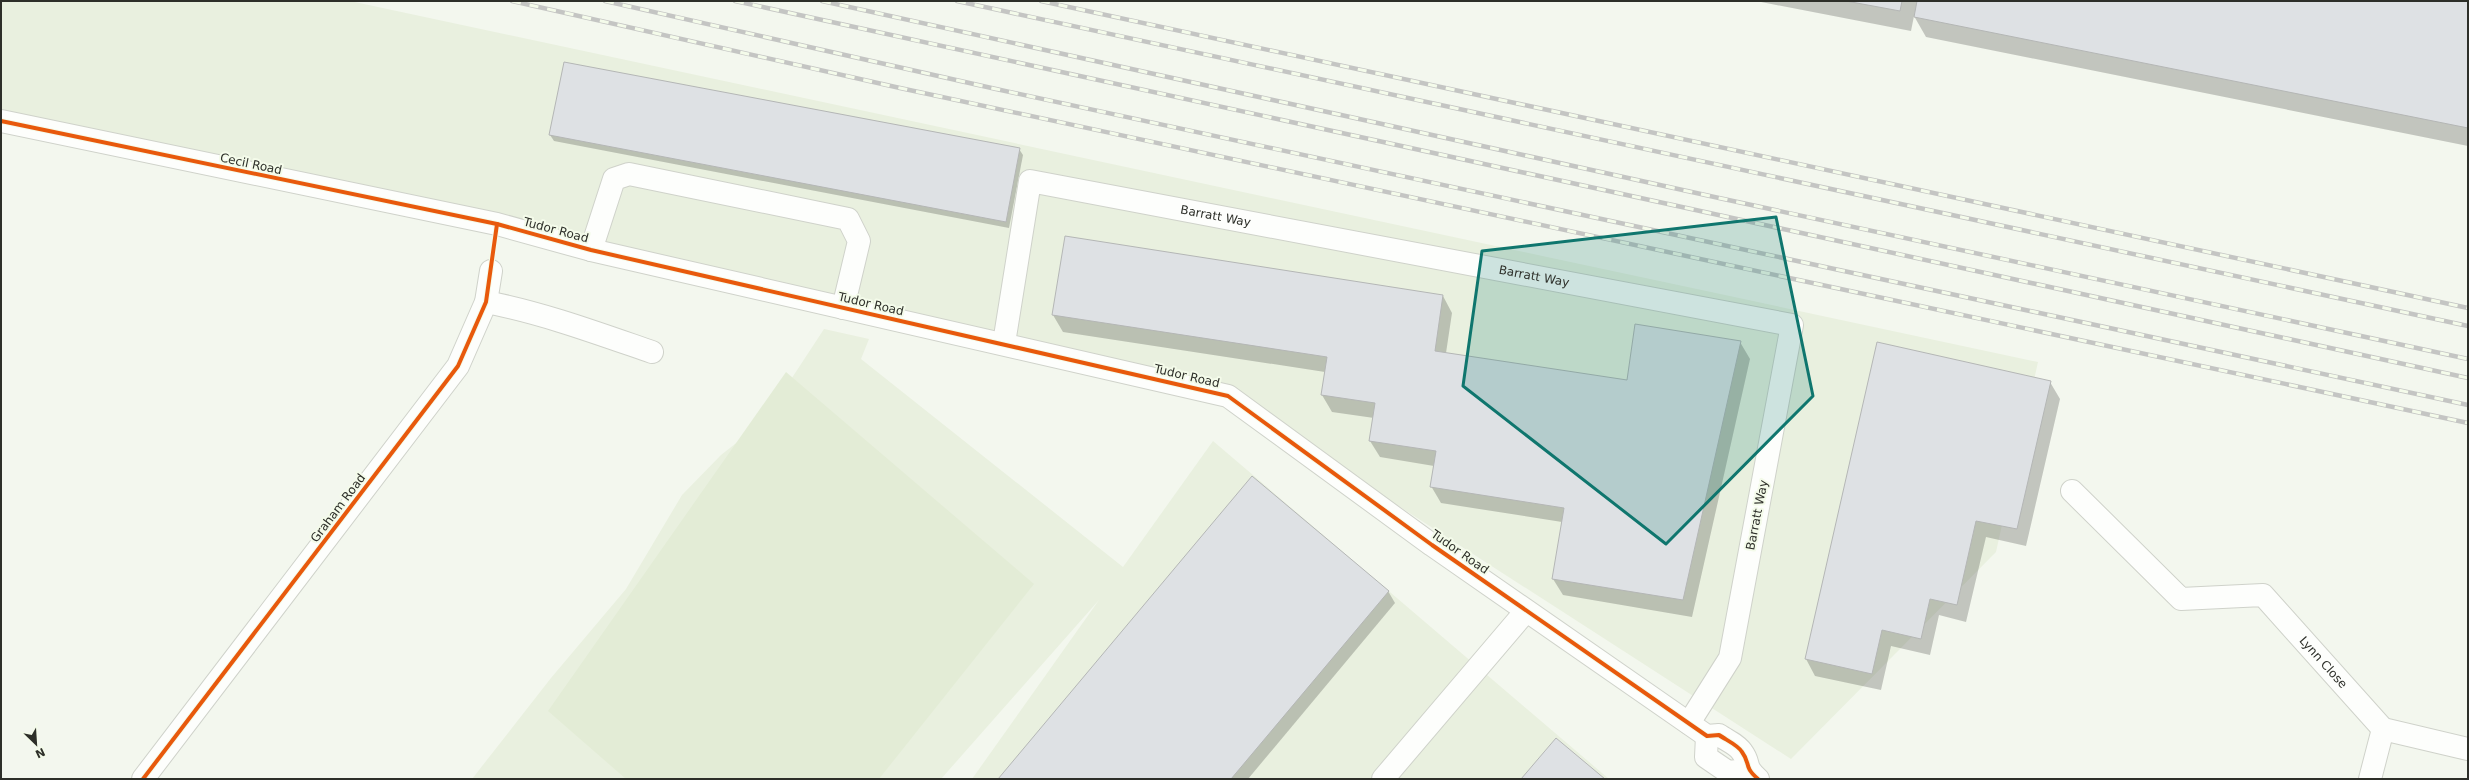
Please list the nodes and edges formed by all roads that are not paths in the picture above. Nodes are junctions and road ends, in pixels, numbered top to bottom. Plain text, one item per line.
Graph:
1 (1, 121) edge
2 (497, 224) joint
3 (591, 250) junction
4 (491, 271) dead end
5 (486, 302) junction
6 (843, 308) junction
7 (1004, 343) junction
8 (652, 352) dead end
9 (2072, 491) dead end
10 (1526, 611) junction
11 (1689, 723) junction
12 (2383, 729) junction
13 (2468, 749) edge
14 (1753, 775) edge
15 (143, 779) edge
16 (1382, 779) edge
17 (2370, 779) edge

1 - 2 street, Cecil Road
2 - 3 street, Tudor Road
3 - 6 street, Tudor Road
3 - 6 street
4 - 5 street, Graham Road
5 - 8 street
5 - 15 street, Graham Road
6 - 7 street, Tudor Road
7 - 10 street, Tudor Road
7 - 11 street, Barratt Way
9 - 12 street, Lynn Close
10 - 11 street, Tudor Road
10 - 16 street
11 - 14 street, Tudor Road
12 - 13 street
12 - 17 street

